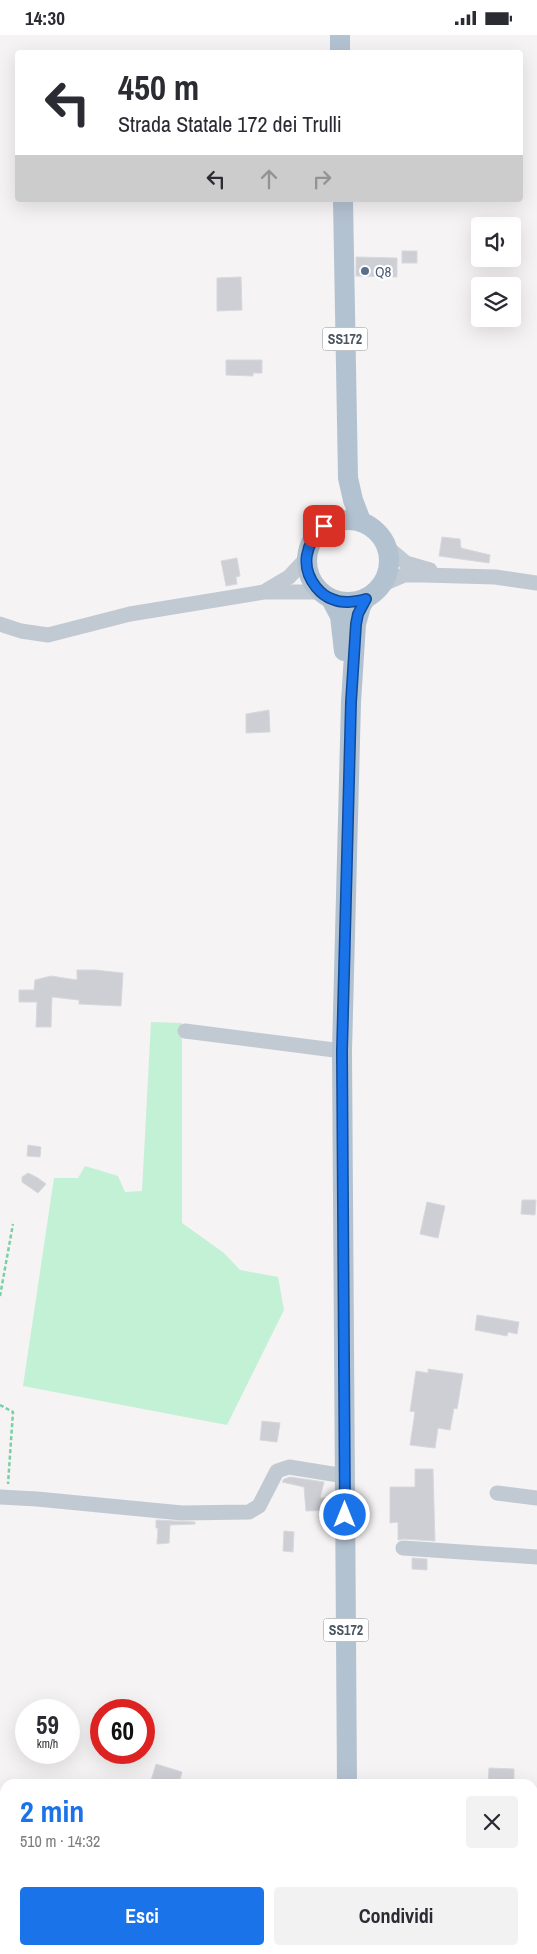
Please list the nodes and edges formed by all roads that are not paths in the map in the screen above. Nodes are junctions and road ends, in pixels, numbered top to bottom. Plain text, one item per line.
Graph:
1 (340, 35) edge
2 (340, 50) edge
3 (343, 202) edge
4 (348, 478) junction
5 (361, 521) junction
6 (334, 522) junction
7 (388, 548) junction
8 (306, 559) junction
9 (446, 575) junction
10 (537, 583) edge
11 (383, 584) junction
12 (264, 592) junction
13 (326, 596) junction
14 (366, 599) junction
15 (0, 624) edge
16 (351, 702) junction
17 (185, 1031) dead end
18 (342, 1051) junction
19 (345, 1476) junction
20 (497, 1493) dead end
21 (3, 1497) edge
22 (537, 1499) edge
23 (402, 1548) dead end
24 (537, 1557) edge
25 (347, 1779) edge

1 - 2 main road
3 - 4 main road, SS172
4 - 5 main road
4 - 6 main road
5 - 6 main road
5 - 7 main road
6 - 8 main road
7 - 9 street
7 - 11 main road
8 - 12 street
8 - 13 main road
9 - 10 street
9 - 11 street
11 - 14 main road
12 - 13 street
12 - 15 street
13 - 14 main road
13 - 16 main road
14 - 16 main road, SS172
16 - 18 main road, SS172
17 - 18 street
18 - 19 main road, SS172
19 - 21 street
19 - 25 main road, SS172
20 - 22 street
23 - 24 street

